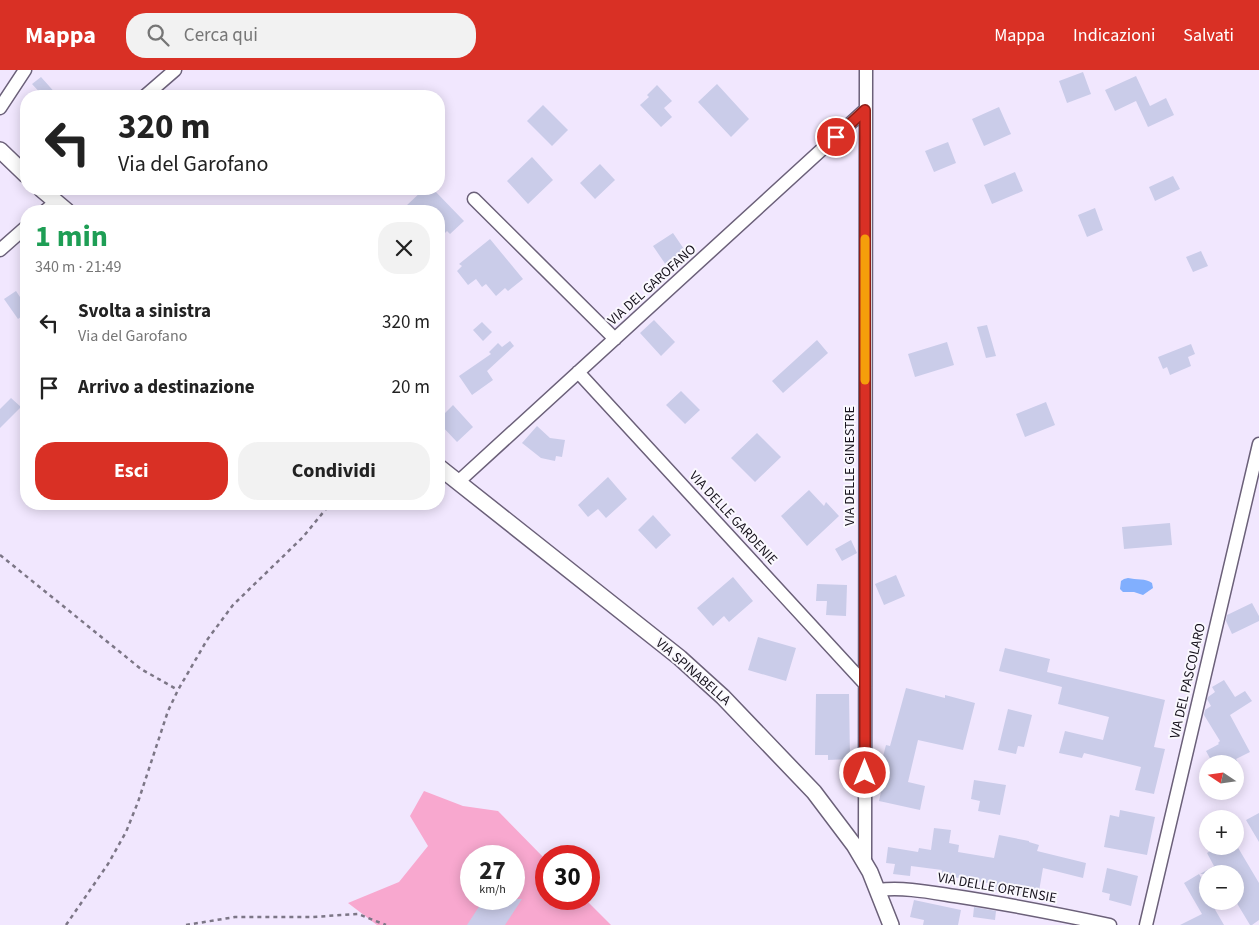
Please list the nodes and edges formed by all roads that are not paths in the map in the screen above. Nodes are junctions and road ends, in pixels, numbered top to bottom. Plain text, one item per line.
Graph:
1 (25, 70) edge
2 (175, 70) edge
3 (866, 70) edge
4 (152, 90) edge
5 (0, 108) edge
6 (865, 110) junction
7 (0, 150) edge
8 (20, 169) edge
9 (46, 195) edge
10 (474, 199) dead end
11 (54, 205) edge
12 (20, 232) edge
13 (0, 250) edge
14 (615, 339) junction
15 (578, 372) junction
16 (1259, 444) edge
17 (445, 472) edge
18 (458, 482) junction
19 (865, 684) junction
20 (865, 863) junction
21 (878, 890) junction
22 (891, 925) edge
23 (1110, 925) edge
24 (1146, 925) edge

1 - 5 street
2 - 4 street
3 - 6 street, VIA DELLE GINESTRE
6 - 14 street, VIA DEL GAROFANO
6 - 19 street, VIA DELLE GINESTRE
7 - 8 street
9 - 11 street
10 - 14 street
12 - 13 street
14 - 15 street, VIA DEL GAROFANO
15 - 18 street, VIA DEL GAROFANO
15 - 19 street, VIA DELLE GARDENIE
16 - 24 street, VIA DEL PASCOLARO
17 - 18 street, VIA SPINABELLA
18 - 20 street, VIA SPINABELLA
19 - 20 street, VIA DELLE GINESTRE
20 - 21 street, VIA SPINABELLA
21 - 22 street, VIA SPINABELLA
21 - 23 street, VIA DELLE ORTENSIE

